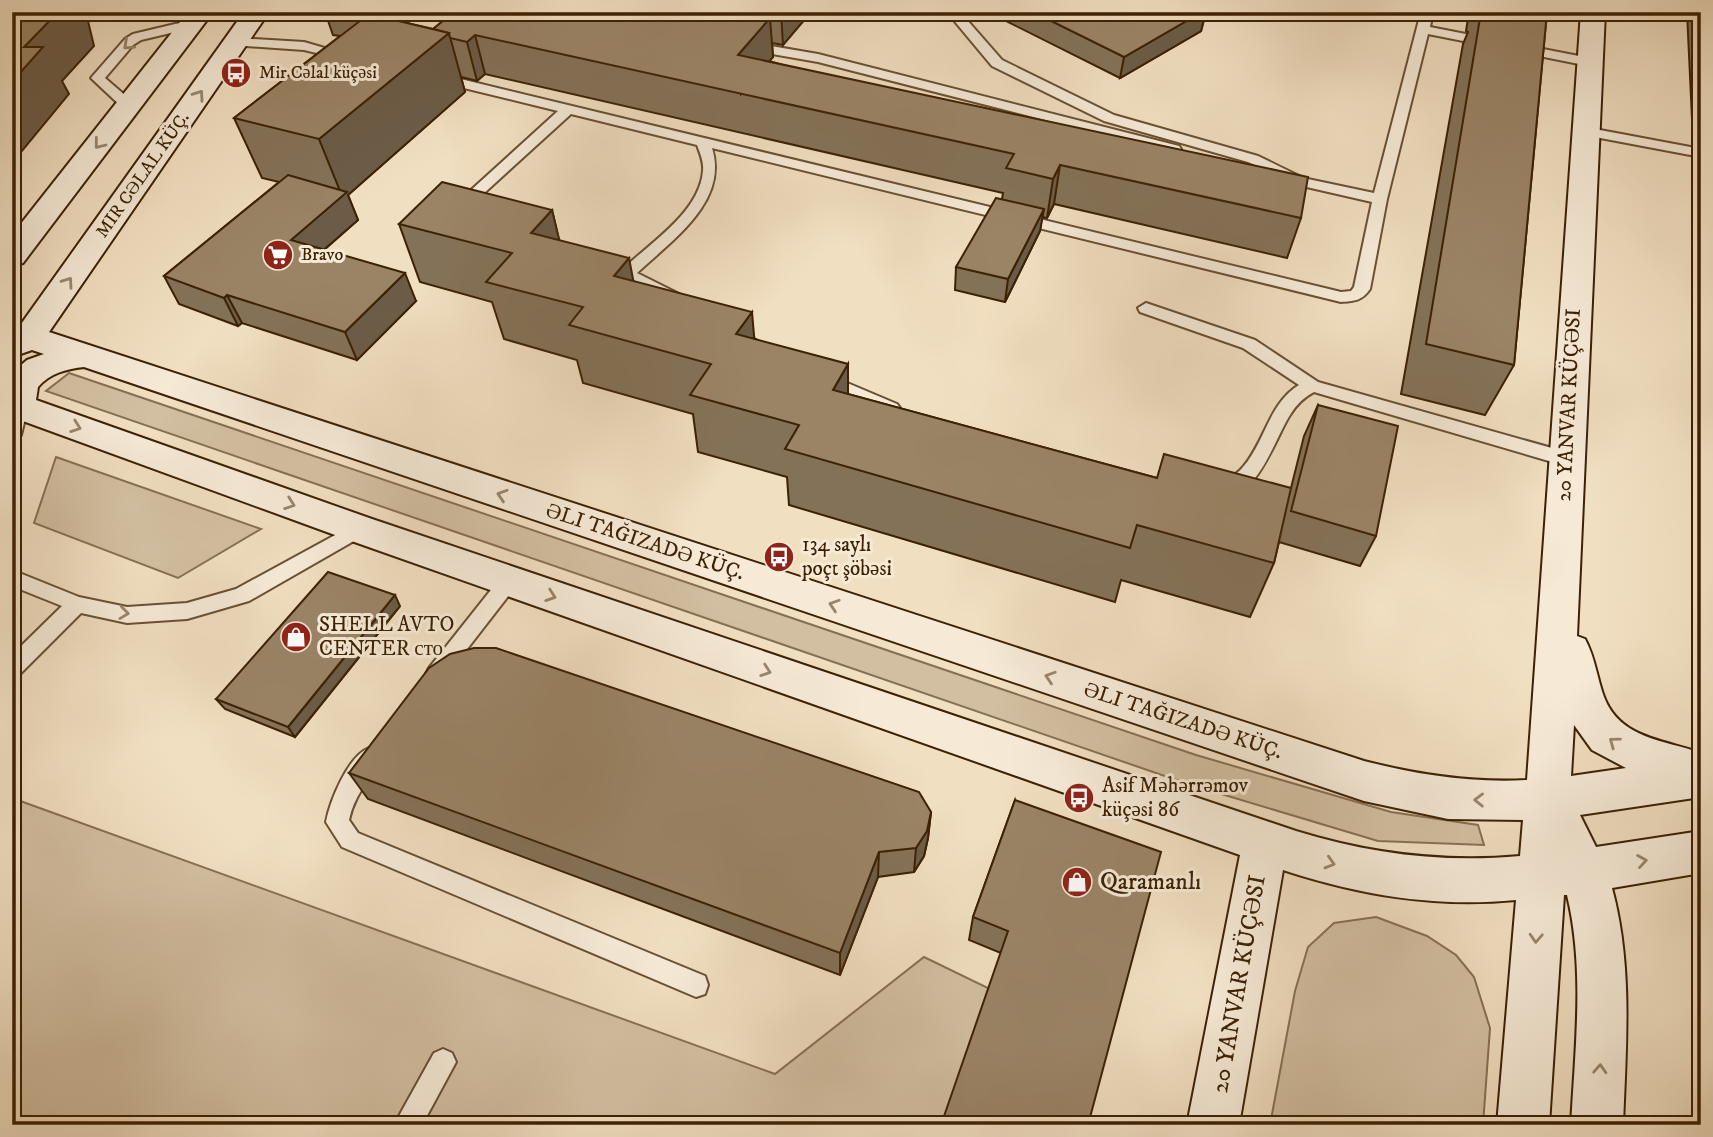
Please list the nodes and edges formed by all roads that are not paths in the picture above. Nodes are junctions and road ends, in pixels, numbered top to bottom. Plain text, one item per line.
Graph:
1 (953, 12) edge
2 (1427, 12) edge
3 (1593, 12) edge
4 (12, 13) edge
5 (255, 15) edge
6 (197, 18) edge
7 (1423, 29) junction
8 (236, 42) junction
9 (729, 43) edge
10 (357, 59) edge
11 (1590, 62) junction
12 (435, 66) edge
13 (129, 106) junction
14 (568, 109) junction
15 (1584, 131) junction
16 (703, 141) junction
17 (1701, 153) edge
18 (1313, 186) junction
19 (1380, 199) junction
20 (501, 218) edge
21 (12, 256) edge
22 (590, 256) edge
23 (628, 273) junction
24 (687, 306) edge
25 (1146, 308) dead end
26 (18, 341) edge
27 (86, 356) junction
28 (812, 373) edge
29 (1312, 386) junction
30 (14, 415) edge
31 (911, 416) edge
32 (1566, 459) junction
33 (1214, 492) edge
34 (359, 529) junction
35 (1560, 570) junction
36 (12, 578) edge
37 (509, 581) junction
38 (77, 604) junction
39 (12, 669) edge
40 (423, 690) edge
41 (380, 744) edge
42 (1692, 776) edge
43 (1548, 797) junction
44 (1265, 843) junction
45 (1701, 852) edge
46 (1562, 873) junction
47 (696, 985) dead end
48 (443, 1062) dead end
49 (407, 1125) edge
50 (1213, 1125) edge
51 (1522, 1125) edge
52 (1597, 1125) edge

1 - 18 lane
2 - 7 lane
3 - 11 main road, 20 YANVAR KÜÇƏSI
4 - 6 lane
5 - 6 main road
5 - 8 main road, MIR CƏLAL KÜÇ.
6 - 13 main road
6 -> 13 lane
7 - 11 lane
7 - 19 lane
8 - 10 lane
26 -> 8 main road, MIR CƏLAL KÜÇ.
9 - 18 lane
11 - 15 main road, 20 YANVAR KÜÇƏSI
12 - 14 lane
13 -> 21 main road
14 - 16 lane
14 - 20 lane
15 - 17 lane
15 - 32 main road, 20 YANVAR KÜÇƏSI
16 - 19 lane
16 - 23 lane
18 - 19 lane
22 - 23 lane
23 - 24 lane
25 - 29 lane
26 - 27 main road
27 - 30 main road
43 -> 27 main road
28 - 31 lane
29 - 32 lane
29 - 33 lane
30 -> 34 main road
32 - 35 main road, 20 YANVAR KÜÇƏSI
34 - 37 main road
38 -> 34 lane
42 -> 35 main road
35 - 43 main road, 20 YANVAR KÜÇƏSI
36 - 38 lane
37 - 40 lane
37 -> 44 main road
38 - 39 lane
41 - 47 lane
42 - 43 main road
43 - 46 main road, 20 YANVAR KÜÇƏSI
44 -> 46 main road
44 - 50 main road, 20 YANVAR KÜÇƏSI
46 -> 45 main road
46 -> 51 main road, 20 YANVAR KÜÇƏSI
52 -> 46 main road
48 - 49 lane

